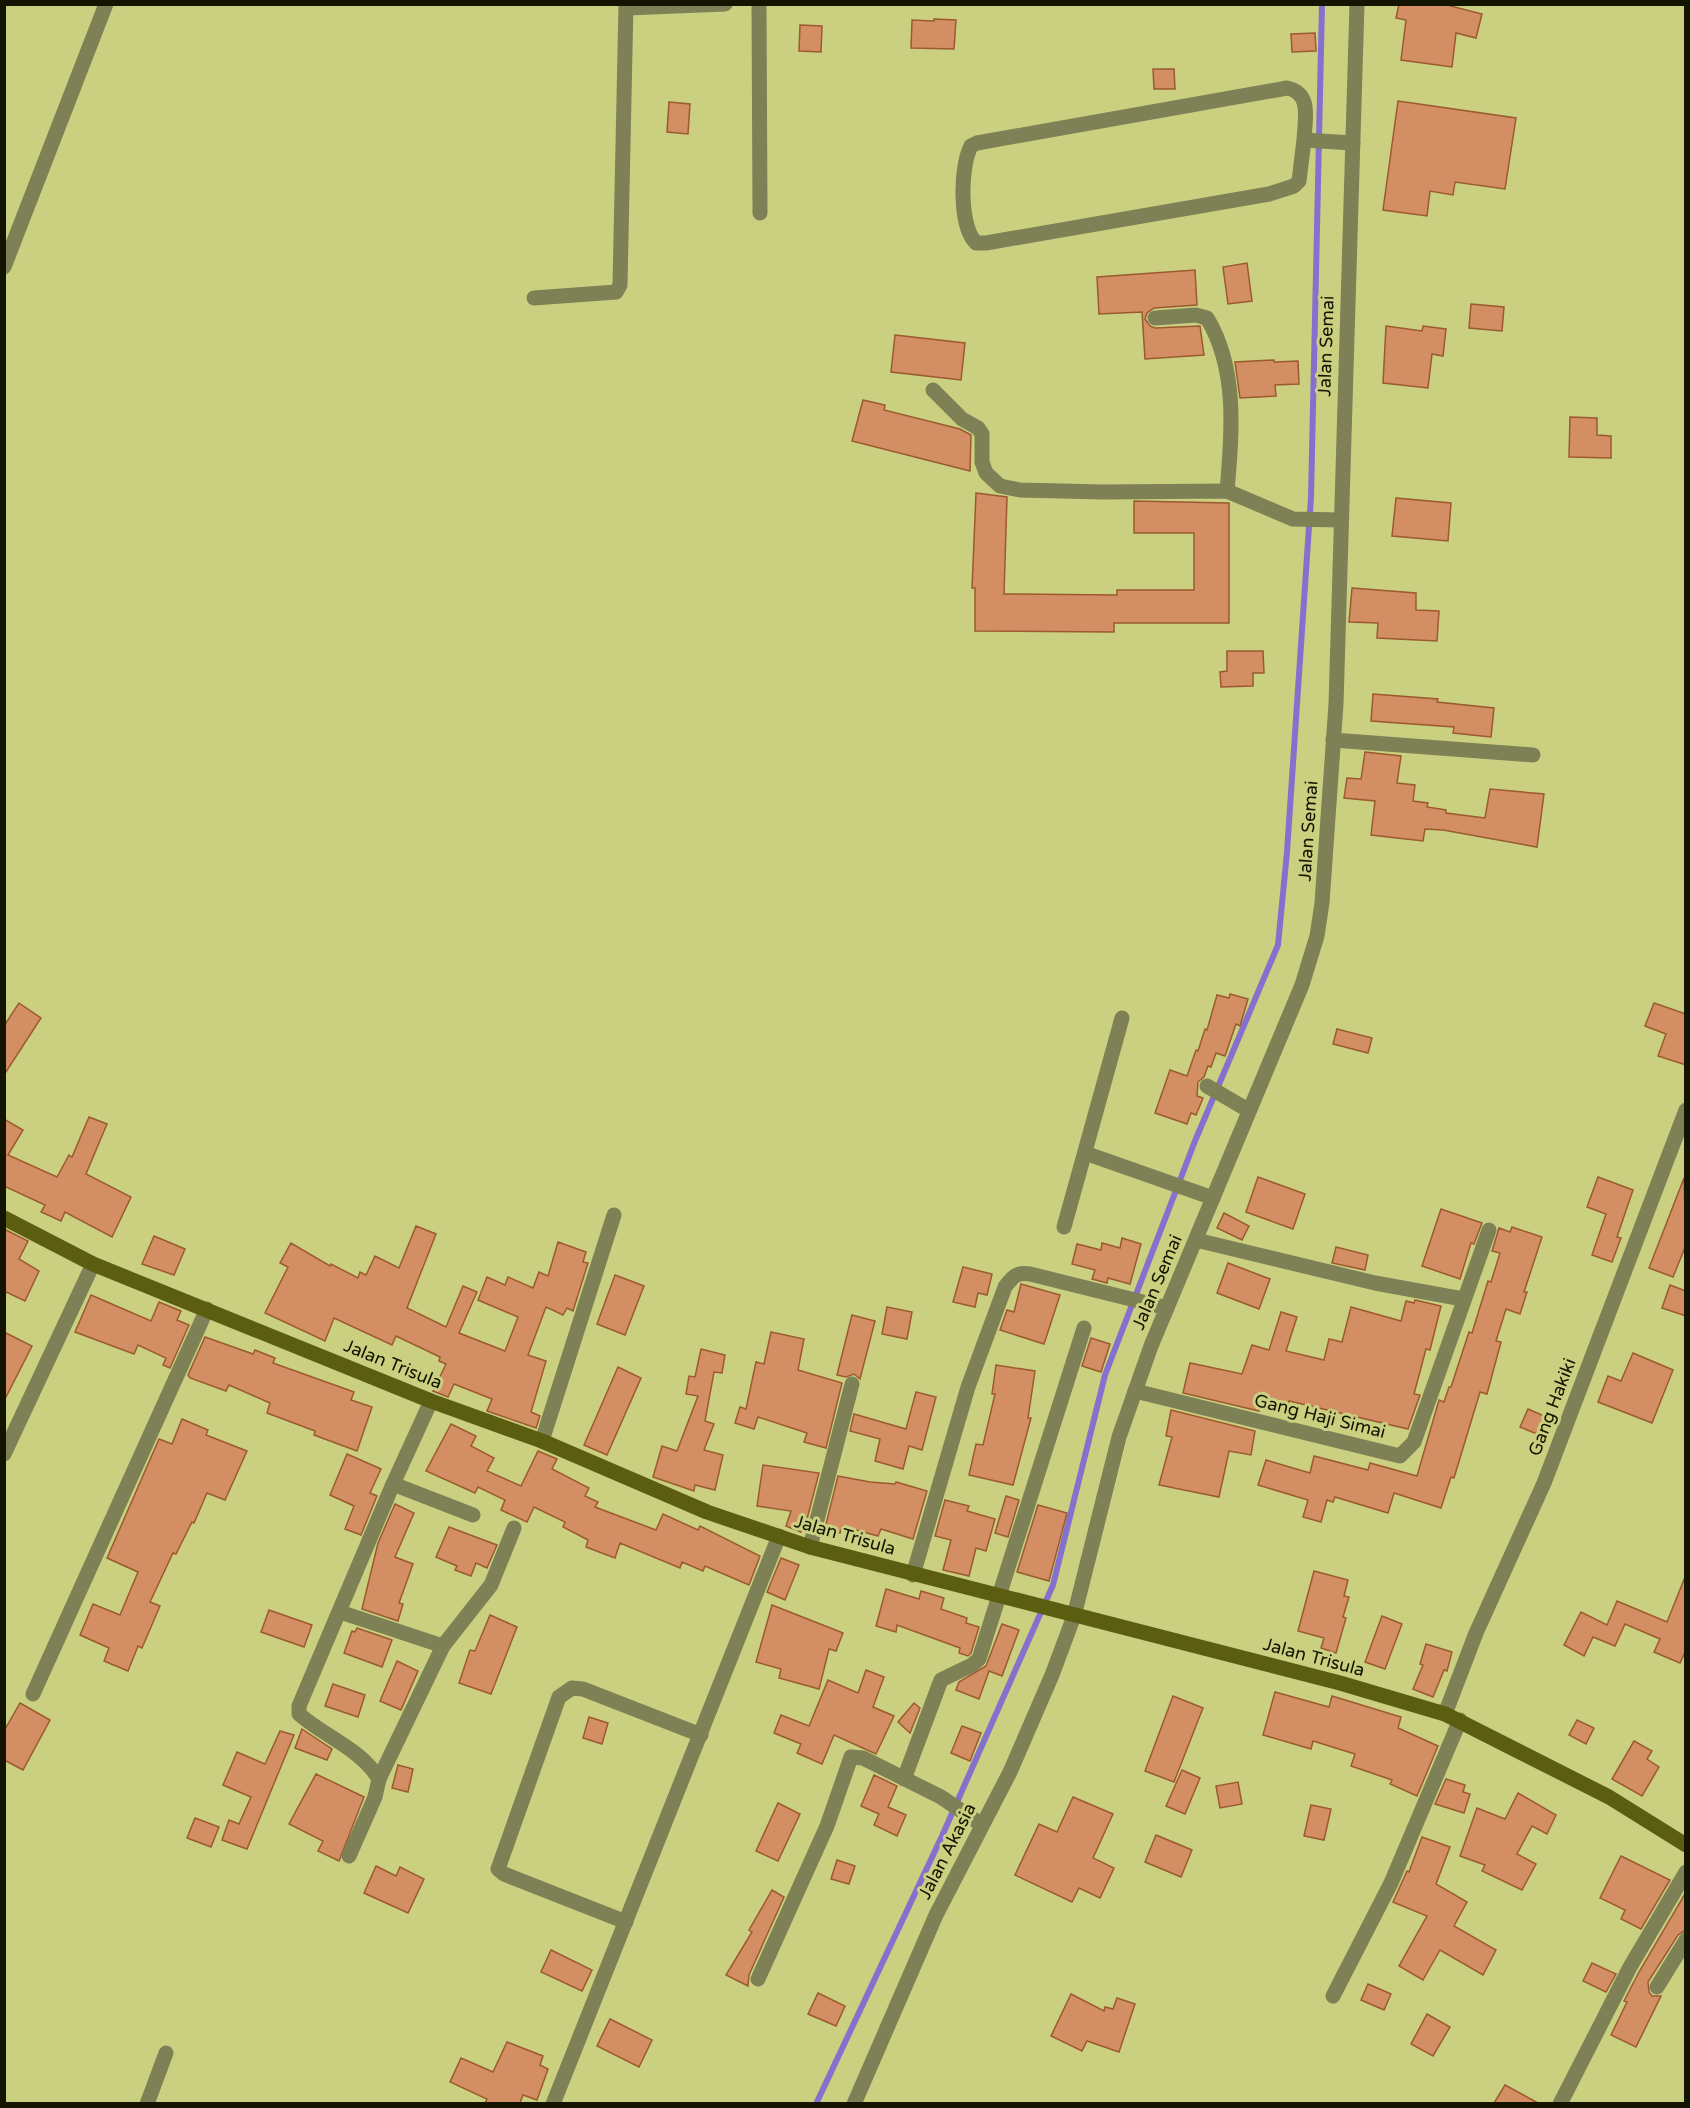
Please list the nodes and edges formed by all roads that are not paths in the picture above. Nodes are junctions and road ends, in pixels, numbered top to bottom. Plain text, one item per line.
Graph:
1 (106, 4) edge
2 (725, 4) edge
3 (759, 4) edge
4 (1357, 4) edge
5 (626, 6) edge
6 (1310, 140) junction
7 (1347, 143) junction
8 (760, 213) dead end
9 (4, 267) edge
10 (534, 298) dead end
11 (1155, 318) dead end
12 (933, 390) dead end
13 (1227, 491) junction
14 (1337, 520) junction
15 (1333, 740) junction
16 (1533, 755) dead end
17 (1122, 1018) dead end
18 (1207, 1086) dead end
19 (1243, 1108) junction
20 (1686, 1110) edge
21 (1085, 1153) junction
22 (1213, 1198) junction
23 (614, 1215) dead end
24 (4, 1218) edge
25 (1064, 1227) dead end
26 (1489, 1230) dead end
27 (1196, 1240) junction
28 (93, 1264) junction
29 (1463, 1299) junction
30 (1159, 1306) junction
31 (207, 1309) junction
32 (1084, 1328) dead end
33 (852, 1384) dead end
34 (1135, 1391) junction
35 (431, 1401) junction
36 (542, 1442) junction
37 (4, 1454) edge
38 (393, 1484) junction
39 (473, 1515) dead end
40 (514, 1528) dead end
41 (779, 1536) junction
42 (810, 1548) junction
43 (913, 1575) junction
44 (1000, 1596) junction
45 (340, 1612) junction
46 (1070, 1615) junction
47 (443, 1646) junction
48 (33, 1694) dead end
49 (1445, 1714) junction
50 (1460, 1720) junction
51 (701, 1735) junction
52 (379, 1779) junction
53 (904, 1779) junction
54 (981, 1824) junction
55 (1686, 1845) edge
56 (349, 1856) dead end
57 (1686, 1872) edge
58 (626, 1922) junction
59 (1686, 1940) edge
60 (758, 1979) dead end
61 (1657, 1987) dead end
62 (1333, 1996) dead end
63 (166, 2053) dead end
64 (147, 2103) edge
65 (553, 2103) edge
66 (854, 2103) edge
67 (1560, 2103) edge

1 - 9 street
2 - 5 street
3 - 8 street
4 - 7 street, Jalan Semai
5 - 10 street
6 - 6 street
6 - 7 street
7 - 14 street, Jalan Semai
11 - 13 street
12 - 13 street
13 - 14 street
14 - 15 street, Jalan Semai
15 - 16 street
15 - 19 street, Jalan Semai
17 - 21 street
18 - 19 street
19 - 22 street, Jalan Semai
20 - 49 street, Gang Hakiki
21 - 22 street
21 - 25 street
22 - 27 street, Jalan Semai
23 - 36 street
24 - 28 street, Jalan Trisula
26 - 29 street, Gang Haji Simai
27 - 29 street
27 - 30 street, Jalan Semai
28 - 31 street, Jalan Trisula
28 - 37 street
29 - 34 street, Gang Haji Simai
30 - 34 street, Jalan Semai
30 - 43 street
31 - 35 street, Jalan Trisula
31 - 48 street
32 - 44 street
33 - 42 street
34 - 46 street, Jalan Semai
35 - 36 street, Jalan Trisula
35 - 38 street
36 - 41 street, Jalan Trisula
38 - 39 street
38 - 45 street
40 - 47 street
41 - 42 street, Jalan Trisula
41 - 51 street
42 - 43 street, Jalan Trisula
43 - 44 street, Jalan Trisula
44 - 46 street, Jalan Trisula
44 - 53 street
45 - 47 street
45 - 52 street
46 - 49 street, Jalan Trisula
46 - 54 street, Jalan Akasia
47 - 52 street
49 - 50 street, Jalan Trisula
50 - 55 street, Jalan Trisula
50 - 62 street
51 - 58 street
51 - 58 street
52 - 56 street
53 - 54 street
53 - 60 street
54 - 66 street, Jalan Akasia
57 - 67 street
58 - 65 street
59 - 61 street
63 - 64 street

